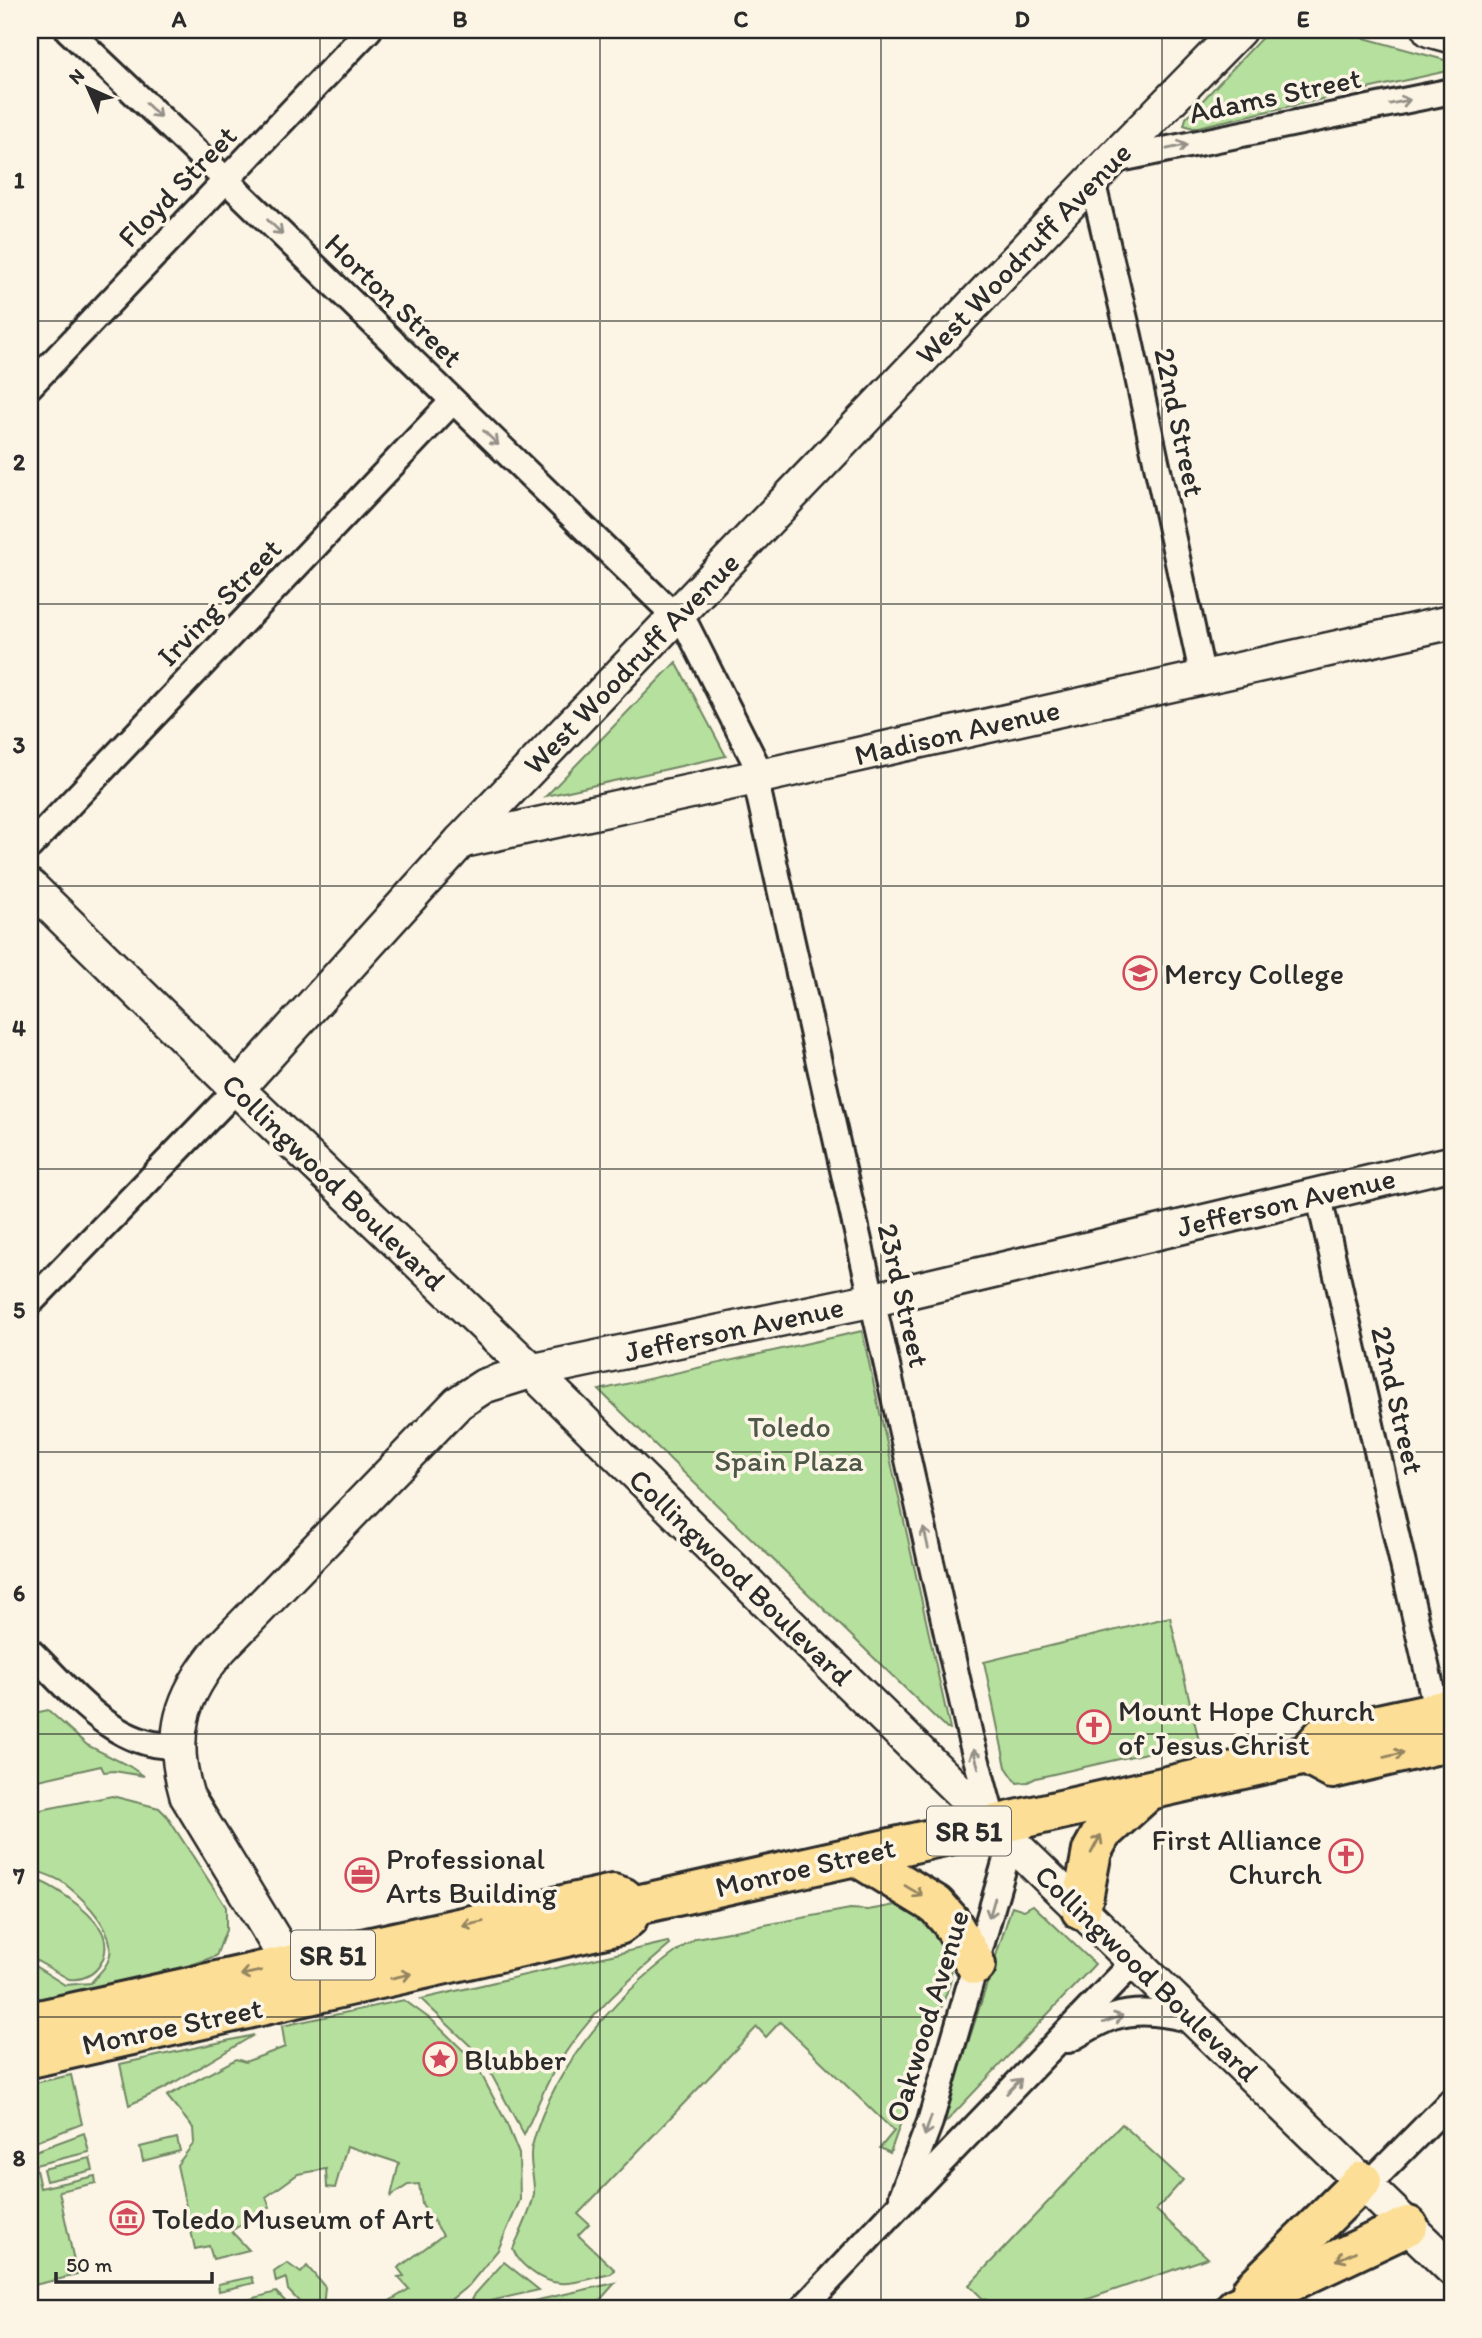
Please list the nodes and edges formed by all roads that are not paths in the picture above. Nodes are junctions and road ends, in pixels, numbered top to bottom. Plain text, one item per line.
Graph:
1 (68, 30) edge
2 (369, 30) edge
3 (1239, 30) edge
4 (1430, 30) edge
5 (1452, 36) edge
6 (1452, 91) edge
7 (1101, 171) junction
8 (226, 180) junction
9 (30, 386) edge
10 (453, 401) junction
11 (677, 614) junction
12 (1452, 622) edge
13 (1203, 678) junction
14 (759, 777) junction
15 (461, 841) junction
16 (30, 846) edge
17 (30, 886) edge
18 (237, 1089) junction
19 (1452, 1163) edge
20 (1318, 1193) junction
21 (872, 1300) junction
22 (30, 1303) edge
23 (532, 1371) junction
24 (30, 1651) edge
25 (1446, 1726) edge
26 (177, 1745) junction
27 (1147, 1791) junction
28 (1003, 1834) junction
29 (856, 1856) junction
30 (1081, 1910) junction
31 (1135, 1961) junction
32 (976, 1965) junction
33 (299, 1981) junction
34 (30, 2022) edge
35 (1198, 2022) junction
36 (1051, 2048) junction
37 (30, 2058) edge
38 (1452, 2100) edge
39 (1364, 2183) junction
40 (899, 2206) junction
41 (1408, 2227) junction
42 (1452, 2269) edge
43 (803, 2308) edge
44 (1235, 2308) edge

1 -> 8 street, Horton Street
2 - 8 street, Floyd Street
3 - 7 street, West Woodruff Avenue
4 - 5 street
7 -> 6 street, Adams Street
7 - 11 street, West Woodruff Avenue
7 - 13 street, 22nd Street
8 - 9 street, Floyd Street
8 -> 10 street, Horton Street
10 -> 11 street, Horton Street
10 - 16 street, Irving Street
11 - 14 street, 23rd Street
11 - 15 street, West Woodruff Avenue
12 - 13 street, Madison Avenue
13 - 14 street, Madison Avenue
14 - 15 street, Madison Avenue
14 - 21 street, 23rd Street
15 - 18 street, West Woodruff Avenue
17 - 18 street, Collingwood Boulevard
18 - 22 street, West Woodruff Avenue
18 - 23 street, Collingwood Boulevard
19 - 20 street, Jefferson Avenue
20 - 21 street, Jefferson Avenue
20 - 25 street, 22nd Street
21 - 23 street, Jefferson Avenue
28 -> 21 street, 23rd Street
23 - 26 street, Jefferson Avenue
23 - 28 street, Collingwood Boulevard
24 - 26 street
25 - 27 main road, Monroe Street / SR 51
26 - 33 street, Jefferson Avenue
27 - 28 main road, Monroe Street / SR 51
30 -> 27 main road
28 - 29 main road, Monroe Street / SR 51
28 - 30 street, Collingwood Boulevard
28 -> 32 street, Oakwood Avenue
29 -> 32 main road
29 - 33 main road, Monroe Street / SR 51
30 - 31 street, Collingwood Boulevard
31 - 35 street, Collingwood Boulevard
31 - 36 street, Oakwood Avenue
32 -> 40 street, Oakwood Avenue
33 -> 34 main road, Monroe Street / SR 51
33 - 37 main road, Monroe Street / SR 51
36 -> 35 street, Oakwood Avenue
35 - 39 street, Collingwood Boulevard
40 -> 36 street, Oakwood Avenue
38 - 39 street
39 - 41 street, Collingwood Boulevard
39 - 44 main road
40 - 43 street, Oakwood Avenue
41 - 42 street, Collingwood Boulevard
41 -> 44 main road

